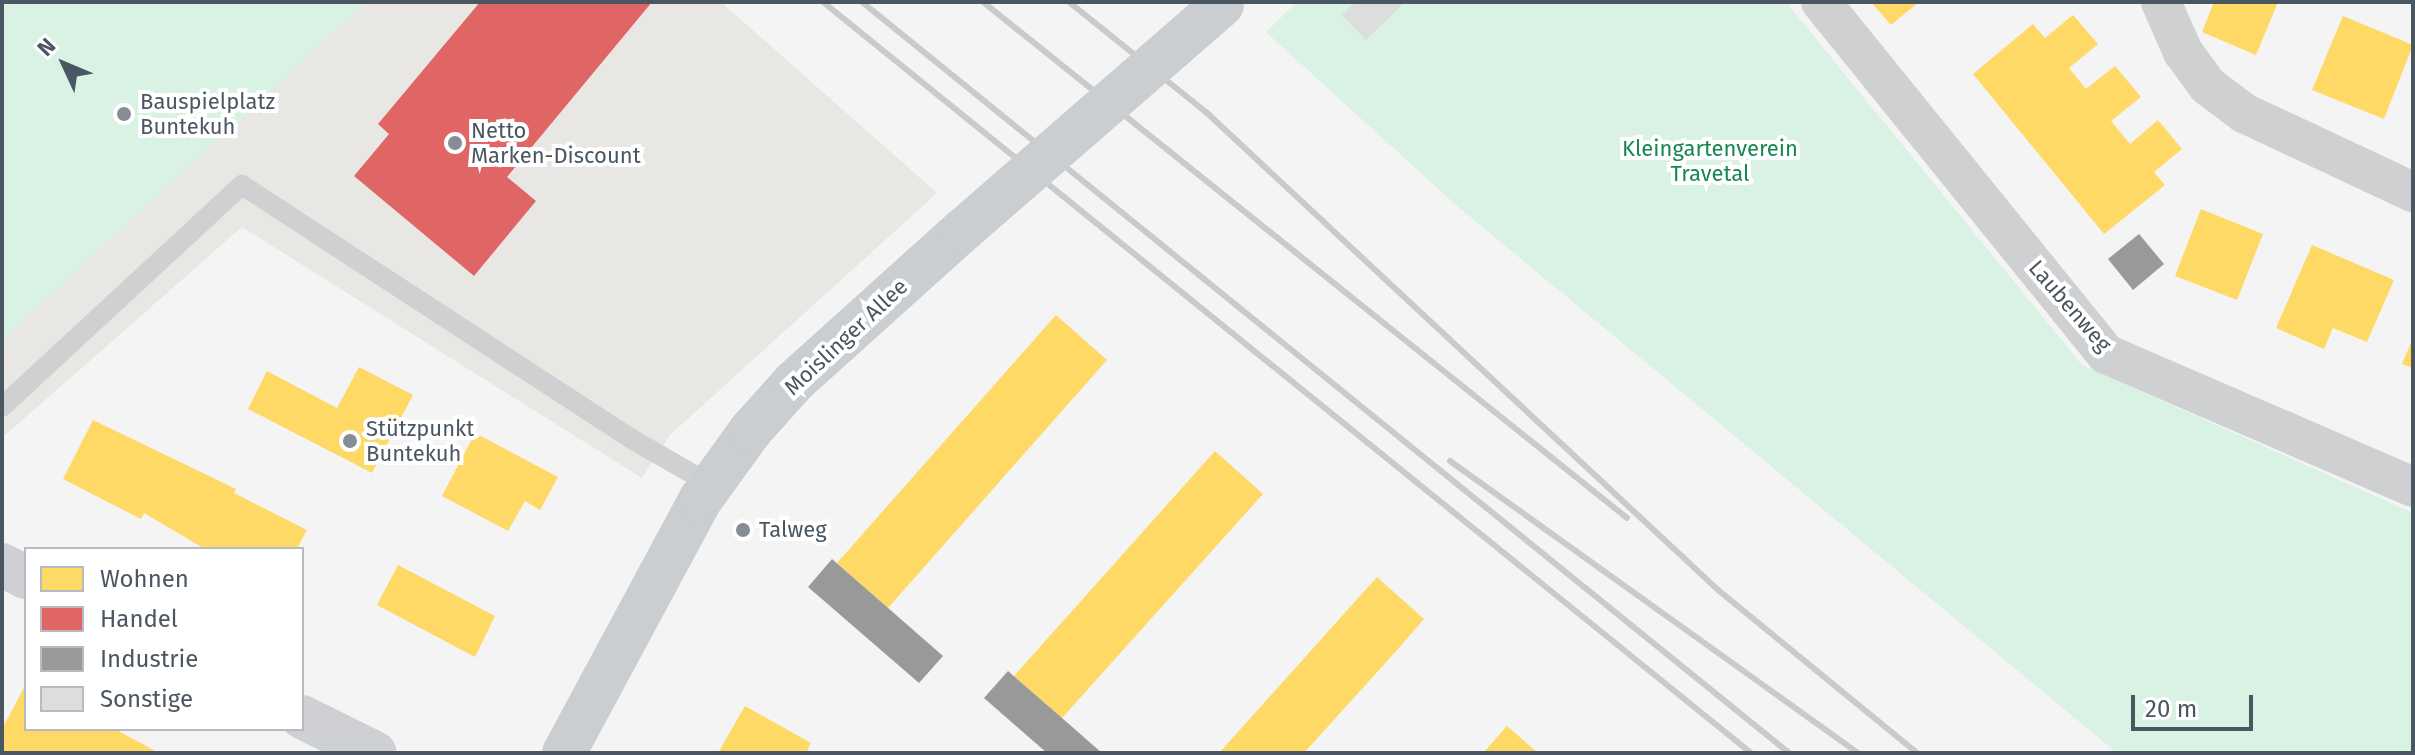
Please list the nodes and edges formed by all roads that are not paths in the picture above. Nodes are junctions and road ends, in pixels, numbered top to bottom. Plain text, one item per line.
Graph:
1 (1821, 2) edge
2 (2161, 2) edge
3 (1224, 3) edge
4 (2413, 192) edge
5 (2, 407) edge
6 (710, 484) junction
7 (2413, 487) edge
8 (2, 565) edge
9 (24, 576) edge
10 (304, 718) edge
11 (375, 753) edge
12 (564, 753) edge

1 - 7 street, Laubenweg
2 - 4 street
3 - 6 main road, Moislinger Allee, bridge
5 - 6 lane
6 - 12 main road, Moislinger Allee
8 - 9 street
10 - 11 street

